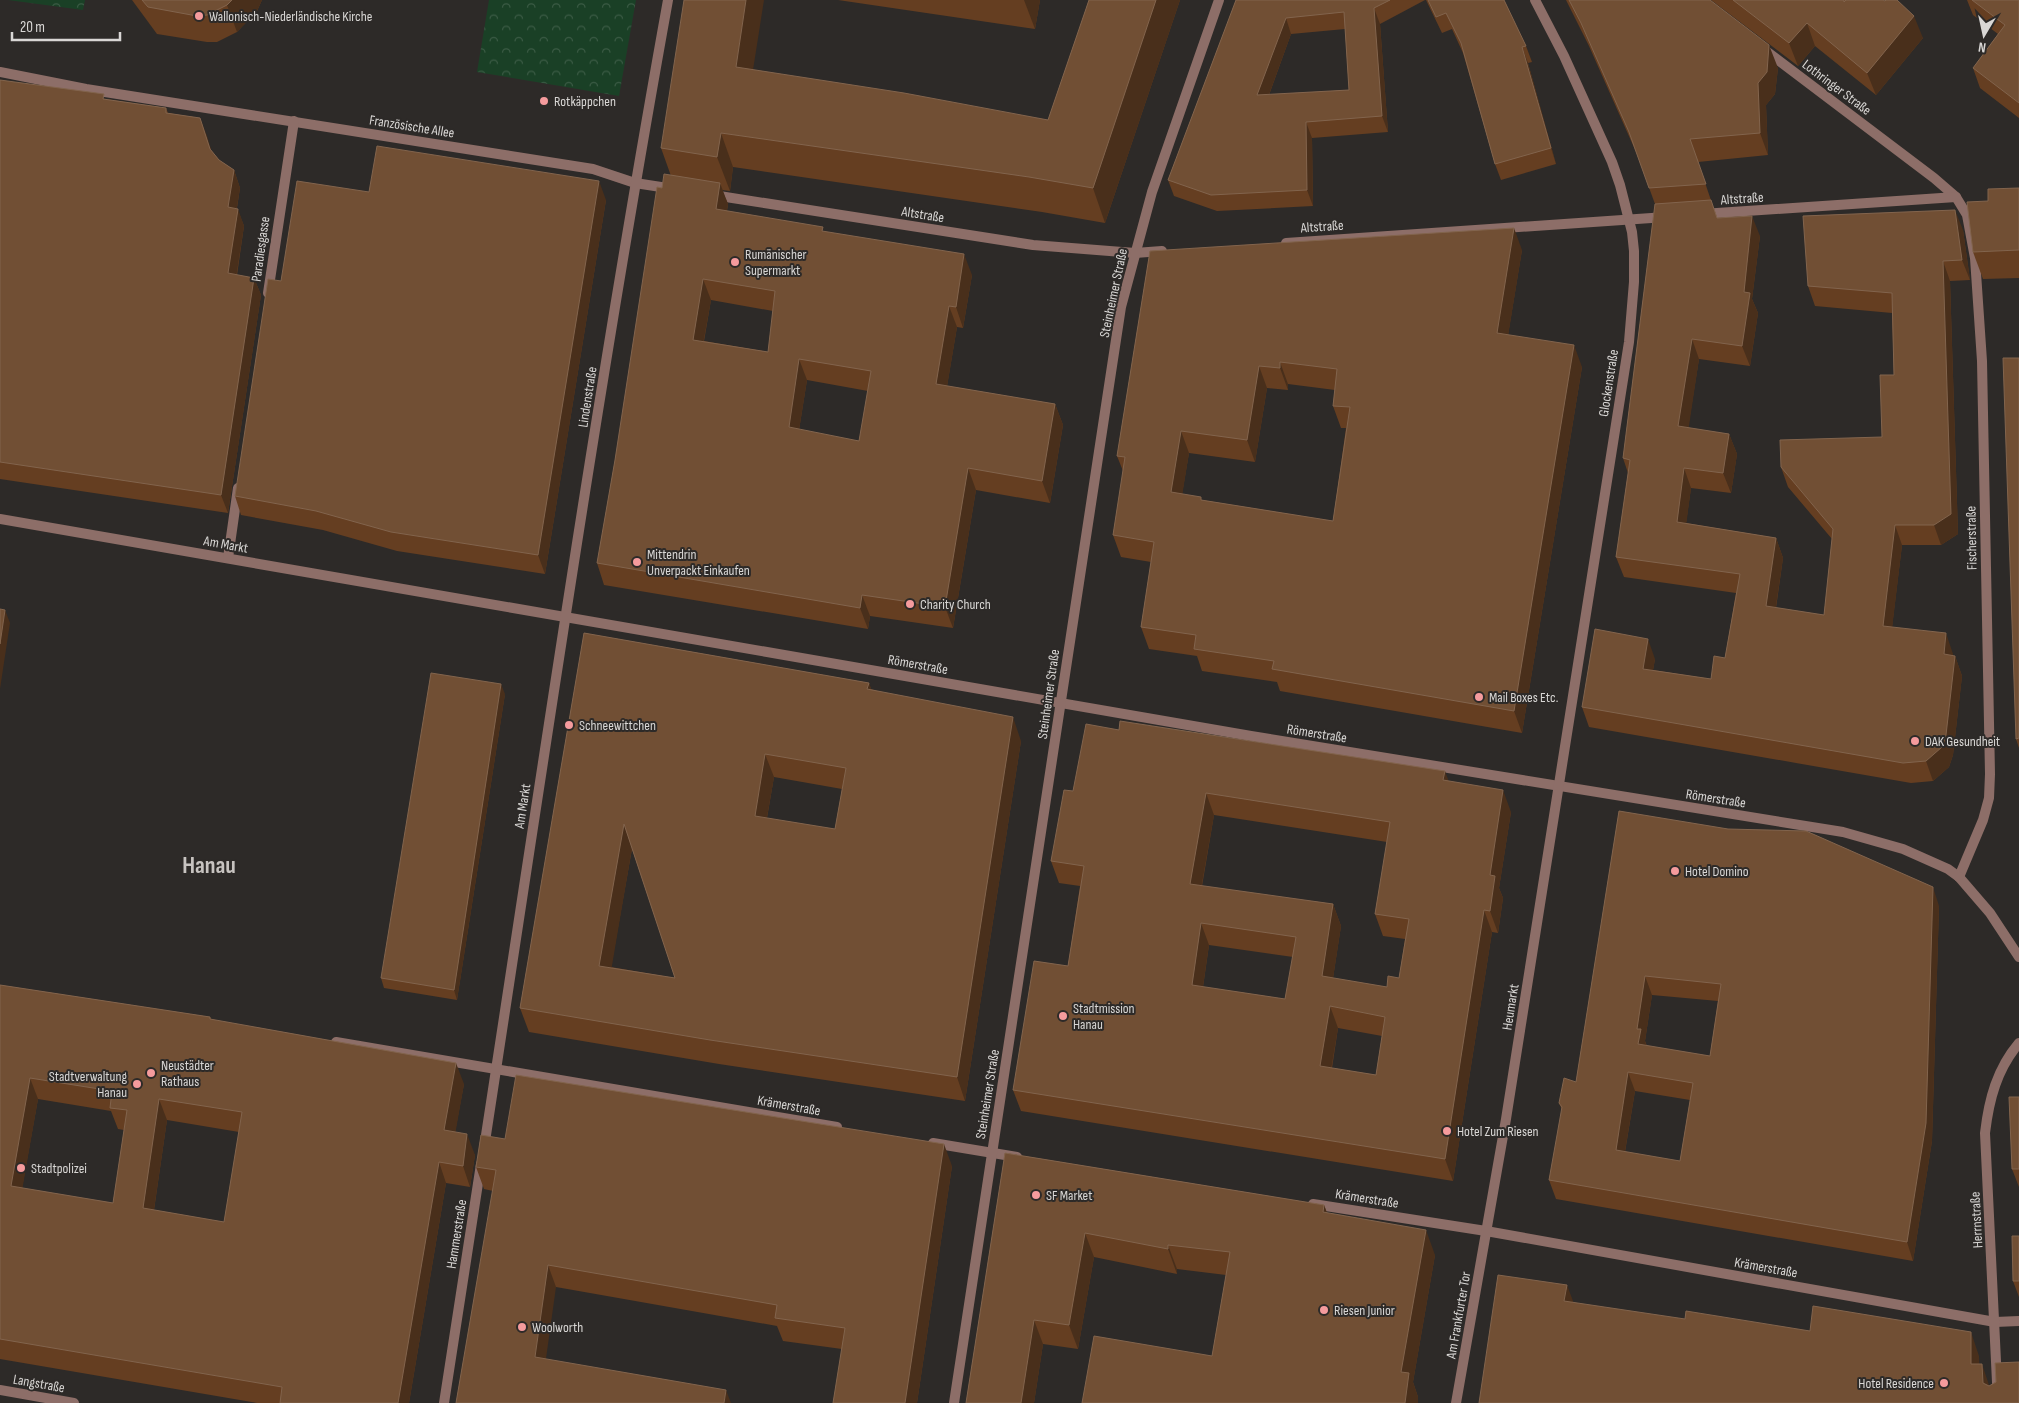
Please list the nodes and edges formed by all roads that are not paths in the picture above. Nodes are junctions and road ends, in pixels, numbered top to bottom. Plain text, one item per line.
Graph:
1 (668, 0) edge
2 (1219, 0) edge
3 (1535, 0) edge
4 (1755, 42) edge
5 (0, 72) edge
6 (294, 121) junction
7 (635, 183) junction
8 (682, 190) edge
9 (700, 193) edge
10 (1956, 197) junction
11 (1629, 219) junction
12 (1273, 243) edge
13 (1174, 250) edge
14 (1135, 253) junction
15 (266, 300) edge
16 (241, 473) edge
17 (0, 519) edge
18 (228, 558) junction
19 (564, 616) junction
20 (1060, 703) junction
21 (1557, 787) junction
22 (1959, 876) junction
23 (2019, 957) edge
24 (321, 1039) edge
25 (2019, 1043) edge
26 (496, 1069) junction
27 (846, 1128) edge
28 (924, 1142) edge
29 (992, 1153) junction
30 (1031, 1159) edge
31 (1302, 1202) edge
32 (1486, 1231) junction
33 (2019, 1321) edge
34 (1995, 1322) junction
35 (0, 1390) edge
36 (74, 1403) edge
37 (444, 1403) edge
38 (954, 1403) edge
39 (1456, 1403) edge
40 (1998, 1403) edge

1 - 7 street
2 - 14 street, Steinheimer Straße
3 - 11 street, Glockenstraße
4 - 10 street, Lothringer Straße
5 - 6 street, Französische Allee
6 - 7 street, Französische Allee
6 - 15 street, Paradiesgasse
7 - 8 street
7 - 19 street, Lindenstraße
9 - 14 street, Altstraße
10 - 11 street, Altstraße
10 - 22 street, Fischerstraße
11 - 12 street, Altstraße
11 - 21 street, Glockenstraße
13 - 14 street, Altstraße
14 - 20 street, Steinheimer Straße
16 - 18 street
17 - 18 street, Am Markt
18 - 19 street, Am Markt
19 - 20 street, Römerstraße
19 - 26 street, Am Markt
20 - 21 street, Römerstraße
20 - 29 street, Steinheimer Straße
21 - 22 street, Römerstraße
21 - 32 street, Heumarkt
22 - 23 street, Römerstraße
24 - 26 street
25 - 34 street, Herrnstraße
26 - 27 street, Krämerstraße
26 - 37 street, Hammerstraße
28 - 29 street
29 - 30 street
29 - 38 street, Steinheimer Straße
31 - 32 street, Krämerstraße
32 - 34 street, Krämerstraße
32 - 39 street, Am Frankfurter Tor
33 - 34 street, Krämerstraße
34 - 40 street, Herrnstraße
35 - 36 street, Langstraße

